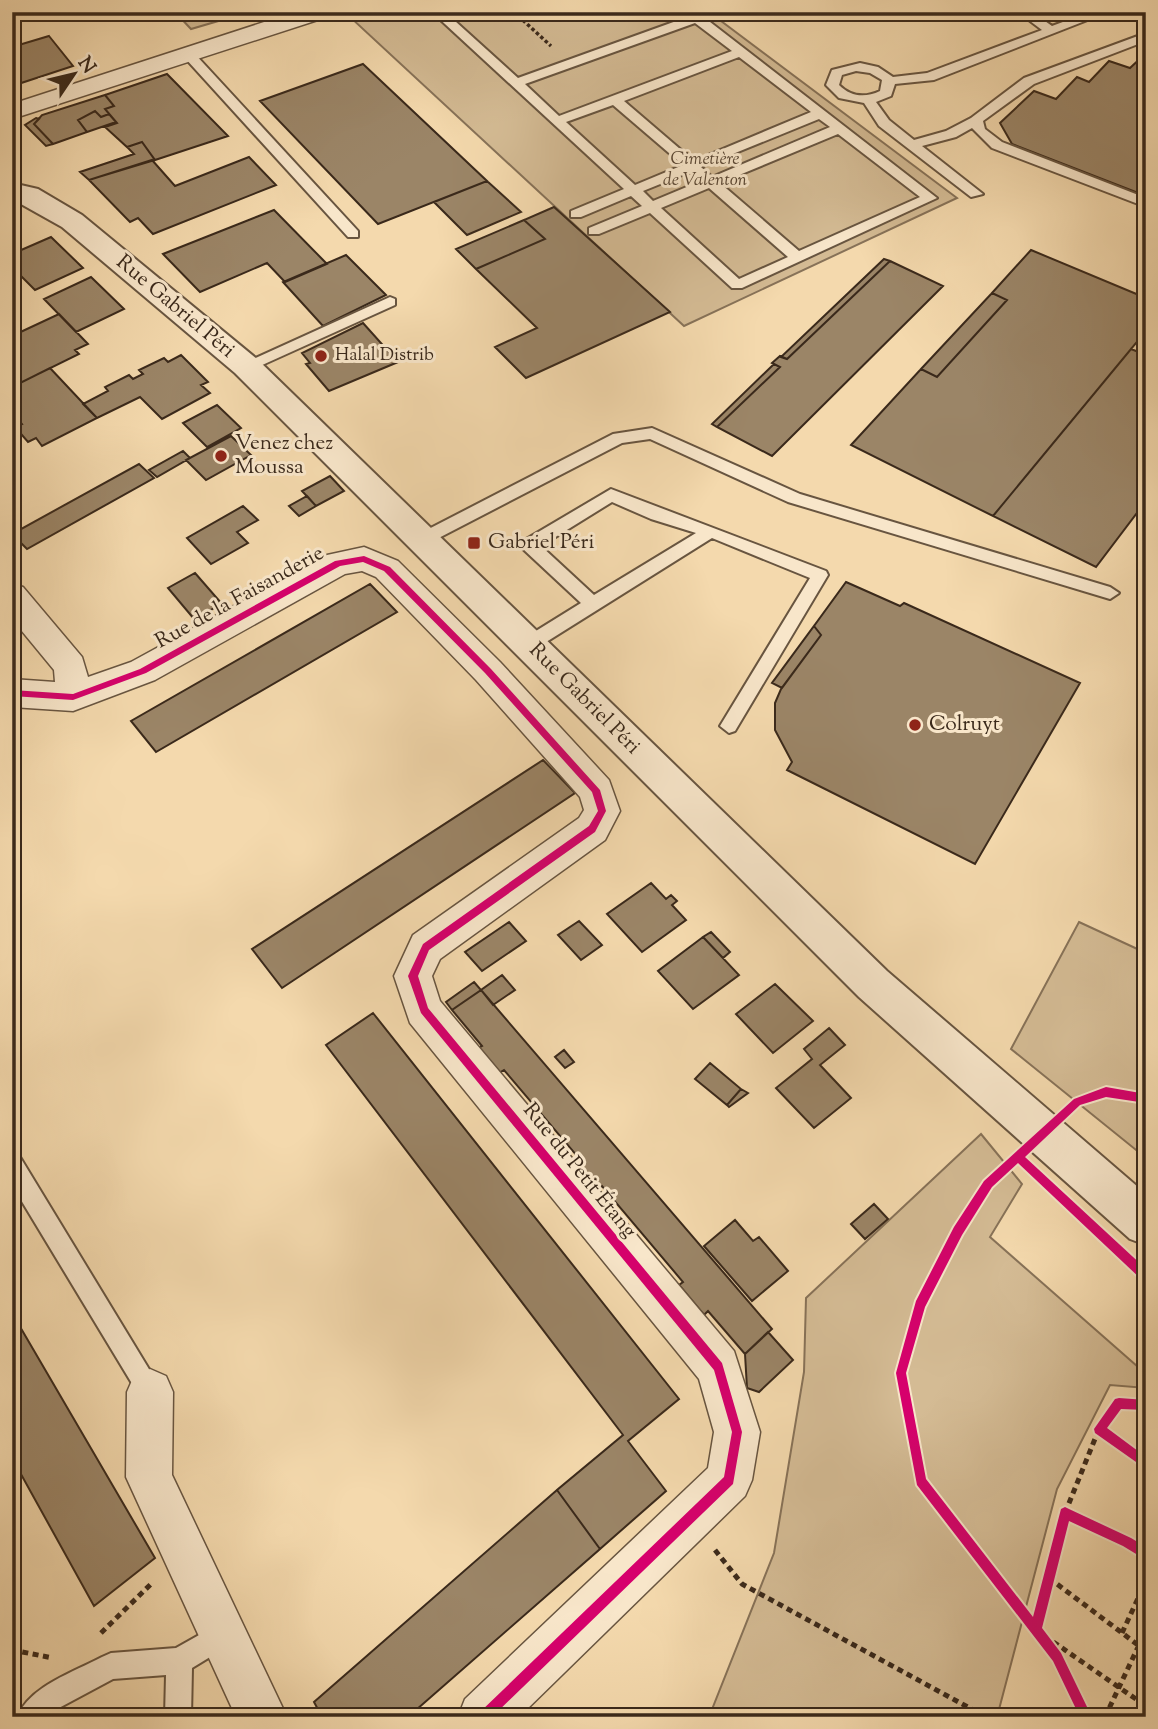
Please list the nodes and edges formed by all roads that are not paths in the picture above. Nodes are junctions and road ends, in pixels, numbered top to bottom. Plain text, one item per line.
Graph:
1 (319, 12) edge
2 (438, 12) edge
3 (1024, 12) edge
4 (1102, 12) edge
5 (1051, 32) junction
6 (1146, 37) edge
7 (741, 52) junction
8 (189, 55) junction
9 (890, 81) junction
10 (516, 83) junction
11 (614, 99) junction
12 (868, 100) junction
13 (12, 112) edge
14 (821, 113) junction
15 (977, 120) junction
16 (557, 121) junction
17 (840, 128) junction
18 (951, 134) junction
19 (913, 144) junction
20 (997, 145) junction
21 (692, 166) junction
22 (711, 183) junction
23 (12, 191) edge
24 (634, 191) junction
25 (976, 194) dead end
26 (1146, 203) edge
27 (652, 207) junction
28 (576, 214) dead end
29 (594, 231) dead end
30 (353, 233) dead end
31 (797, 257) junction
32 (390, 302) dead end
33 (246, 366) junction
34 (711, 531) junction
35 (422, 539) junction
36 (1110, 593) dead end
37 (12, 596) edge
38 (594, 605) junction
39 (529, 644) junction
40 (488, 671) junction
41 (12, 693) edge
42 (73, 697) junction
43 (729, 726) dead end
44 (12, 1164) edge
45 (1146, 1223) edge
46 (150, 1392) joint
47 (224, 1634) junction
48 (179, 1661) junction
49 (30, 1717) edge
50 (178, 1717) edge
51 (262, 1717) edge
52 (483, 1717) edge

1 - 8 street
2 - 10 lane
3 - 5 lane
4 - 5 lane
5 - 9 lane
6 - 15 lane
7 - 10 lane
7 - 11 lane
7 - 14 lane
8 - 13 street
8 - 30 lane
9 - 12 lane
9 - 12 lane
10 - 16 lane
11 - 16 lane
11 - 21 lane
12 - 19 lane
14 - 17 lane
14 - 21 lane
15 - 18 lane
15 - 20 lane
16 - 24 lane
17 - 22 lane
17 - 31 lane
18 - 19 lane
18 - 20 lane
19 - 25 lane
20 - 26 lane
21 - 22 lane
21 - 24 lane
22 - 27 lane
22 - 31 lane
23 - 33 street, Rue Gabriel Péri
24 - 27 lane
24 - 28 lane
27 - 29 lane
27 - 31 lane
32 - 33 lane
33 - 35 street, Rue Gabriel Péri
34 - 38 lane
34 - 38 lane
34 - 43 lane
35 - 36 lane
35 - 39 street, Rue Gabriel Péri
37 - 42 street
38 - 39 lane
39 - 40 street
39 - 45 street, Rue Gabriel Péri
40 - 42 street, Rue de la Faisanderie
40 - 52 street, Rue du Petit Étang
41 - 42 street, Rue de la Faisanderie
44 - 46 lane
46 - 47 street
47 - 48 lane
47 - 51 street
48 - 49 lane
48 - 50 lane

